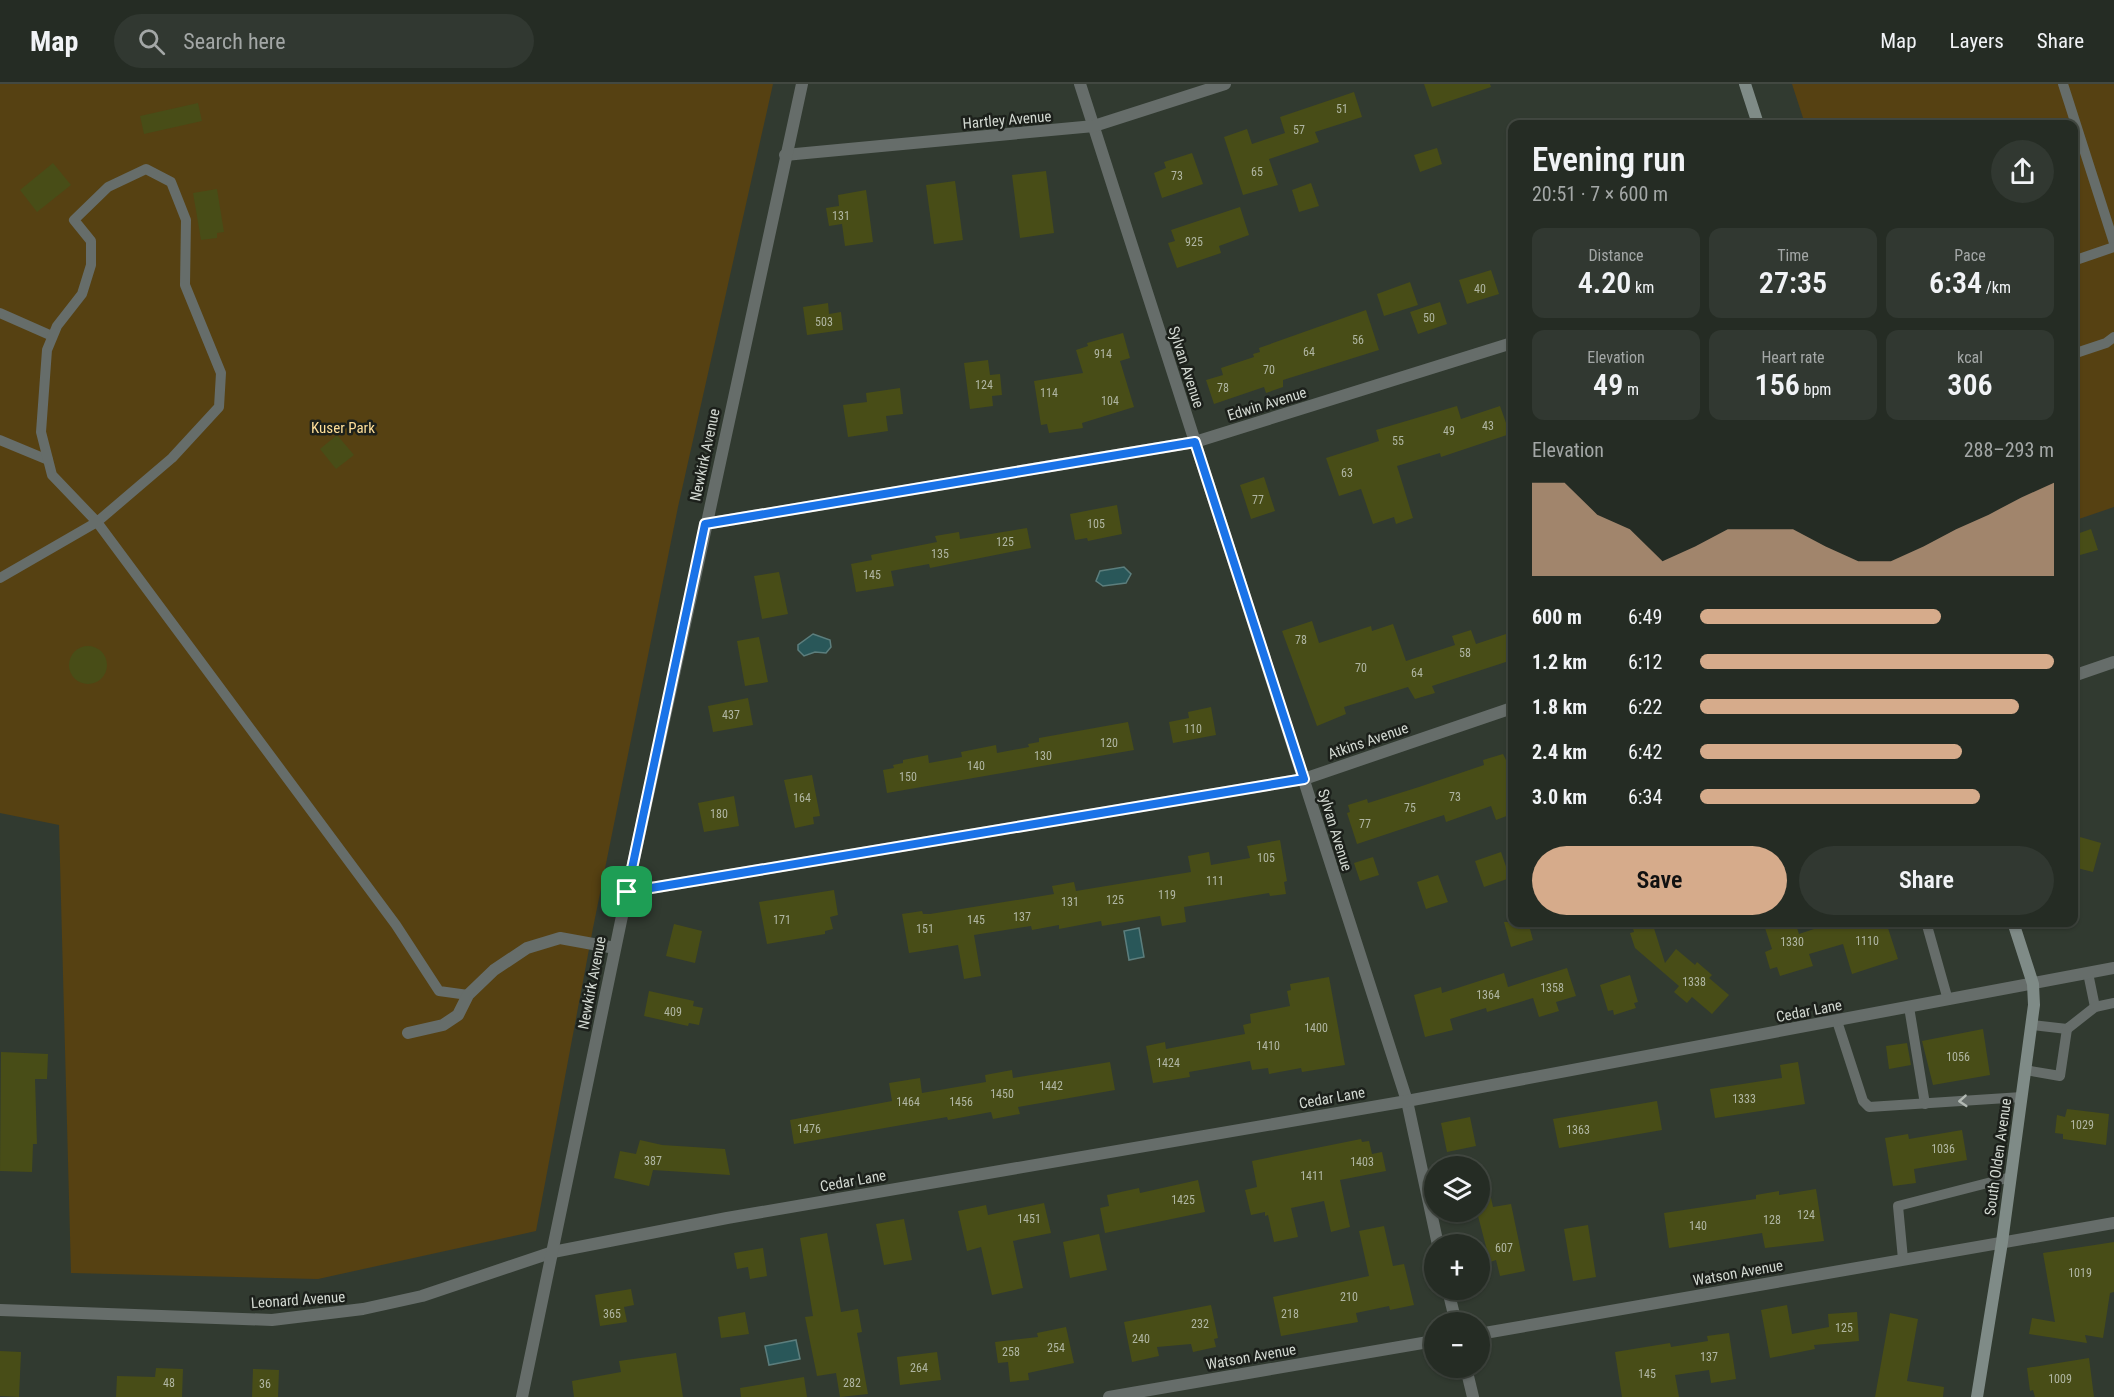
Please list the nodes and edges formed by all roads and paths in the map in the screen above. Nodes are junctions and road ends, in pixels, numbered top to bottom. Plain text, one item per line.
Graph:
1 (802, 84) edge
2 (1080, 84) edge
3 (1225, 84) edge
4 (1745, 84) edge
5 (2063, 84) edge
6 (1757, 120) edge
7 (2074, 120) edge
8 (1094, 126) junction
9 (2078, 131) edge
10 (785, 155) junction
11 (2114, 245) edge
12 (2078, 259) edge
13 (0, 313) edge
14 (52, 336) junction
15 (2114, 337) edge
16 (1508, 344) edge
17 (2078, 352) edge
18 (0, 440) edge
19 (1195, 442) junction
20 (48, 460) junction
21 (97, 522) junction
22 (705, 524) junction
23 (0, 578) edge
24 (2114, 662) edge
25 (2078, 674) edge
26 (1508, 709) edge
27 (1304, 779) junction
28 (627, 892) junction
29 (1927, 927) edge
30 (2015, 927) edge
31 (615, 948) junction
32 (2114, 968) edge
33 (2088, 973) junction
34 (2033, 984) junction
35 (468, 995) junction
36 (1948, 1000) junction
37 (2114, 1004) edge
38 (1909, 1007) junction
39 (2095, 1007) junction
40 (1837, 1021) junction
41 (2031, 1025) junction
42 (2067, 1029) junction
43 (408, 1033) dead end
44 (2025, 1070) junction
45 (2022, 1097) junction
46 (1407, 1101) junction
47 (1924, 1104) junction
48 (2011, 1177) junction
49 (2114, 1223) edge
50 (1436, 1234) edge
51 (2002, 1242) junction
52 (553, 1252) junction
53 (1903, 1259) junction
54 (0, 1310) edge
55 (1490, 1332) edge
56 (1424, 1343) edge
57 (1468, 1378) edge
58 (522, 1397) edge
59 (1109, 1397) edge
60 (1473, 1397) edge
61 (1977, 1397) edge

1 - 10 street, Newkirk Avenue
2 - 8 street, Sylvan Avenue
3 - 8 street, Hartley Avenue
4 - 6 main road
5 - 7 lane
8 - 10 street, Hartley Avenue
8 - 19 street, Sylvan Avenue
9 - 11 lane
10 - 22 street, Newkirk Avenue
11 - 12 lane
13 - 14 lane
14 - 20 lane
14 - 21 lane
15 - 17 lane
16 - 19 street, Edwin Avenue
18 - 20 lane
19 - 22 street, Edwin Avenue
19 - 27 street, Sylvan Avenue
20 - 21 lane
21 - 23 lane
21 - 35 lane
22 - 28 street, Newkirk Avenue
24 - 25 street
26 - 27 street, Atkins Avenue
27 - 28 street, Atkins Avenue
27 - 46 street, Sylvan Avenue
28 - 31 street, Newkirk Avenue
29 - 36 lane
30 - 34 main road, South Olden Avenue
31 - 35 street
31 - 52 street, Newkirk Avenue
32 - 33 street, Cedar Lane
33 - 34 street, Cedar Lane
33 - 39 lane
34 - 36 street, Cedar Lane
34 - 41 main road, South Olden Avenue
35 - 43 street
36 - 38 street, Cedar Lane
37 - 39 lane
38 - 40 street, Cedar Lane
38 - 47 lane
39 - 42 lane
40 - 46 street, Cedar Lane
40 - 47 lane
41 - 42 lane
41 - 44 main road, South Olden Avenue
42 - 44 lane
44 - 45 main road, South Olden Avenue
45 -> 47 lane
45 - 48 main road, South Olden Avenue
46 - 50 street, Sylvan Avenue
46 - 52 street, Cedar Lane
48 - 51 main road, South Olden Avenue
48 - 53 lane
49 - 51 street, Watson Avenue
51 - 53 street, Watson Avenue
51 - 61 main road, South Olden Avenue
52 - 54 street, Leonard Avenue
52 - 58 street, Newkirk Avenue
53 - 55 street, Watson Avenue
56 - 59 street, Watson Avenue
57 - 60 street

